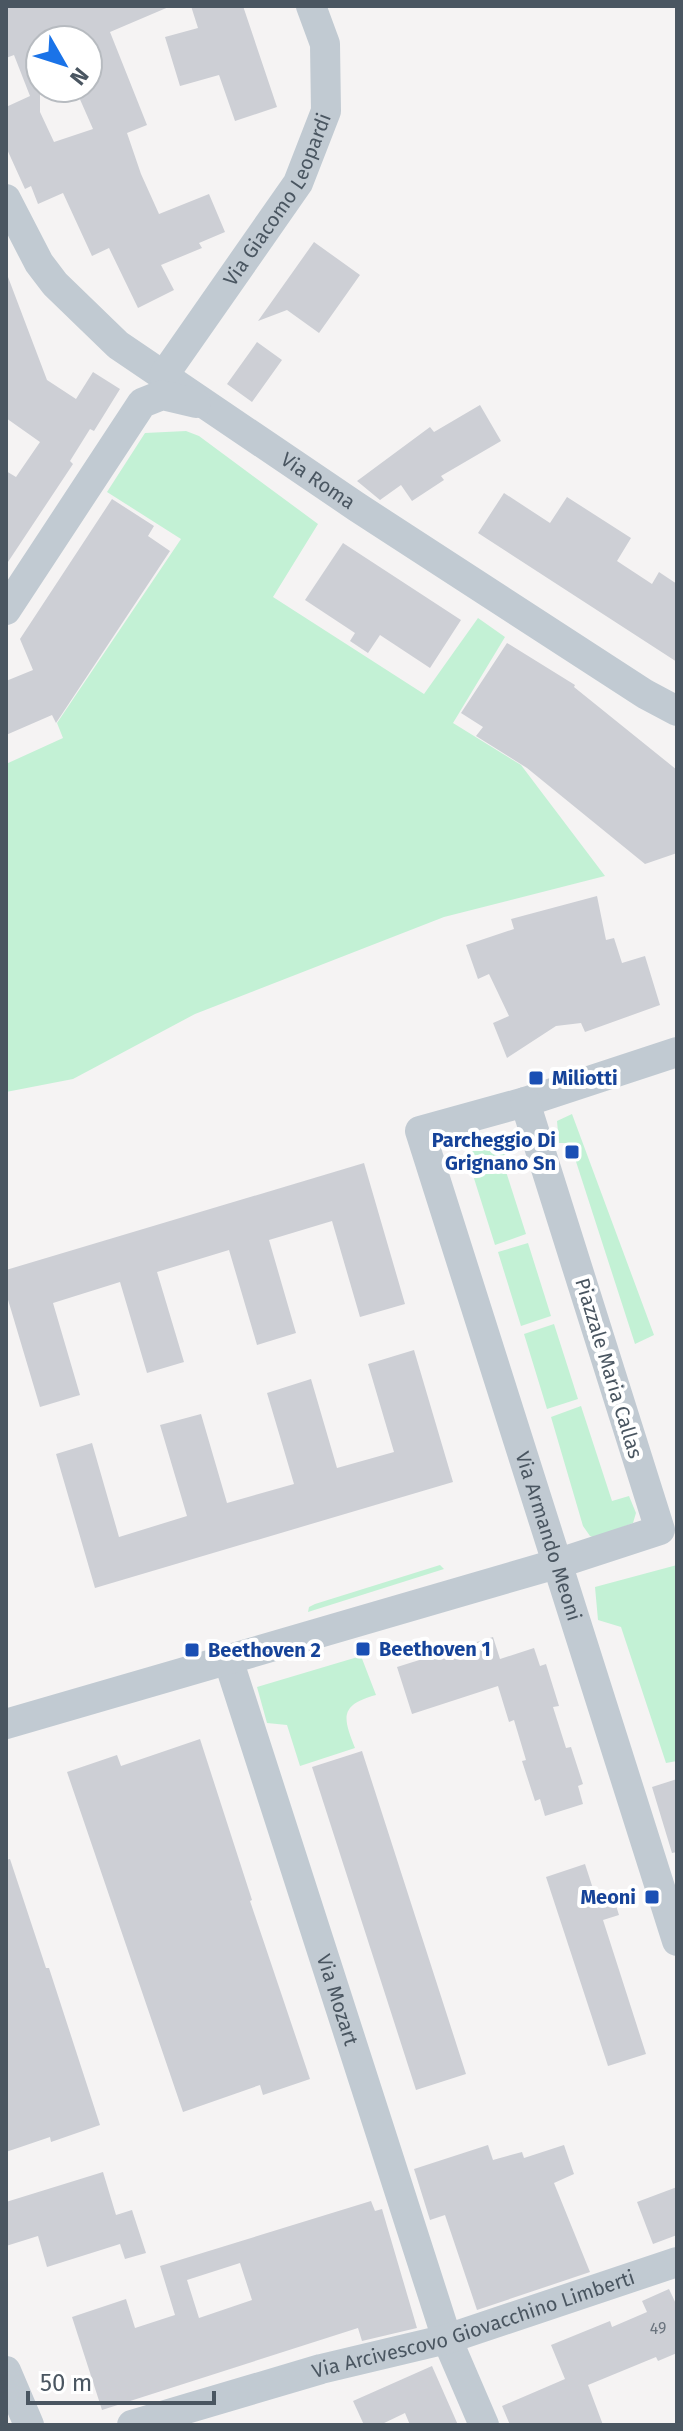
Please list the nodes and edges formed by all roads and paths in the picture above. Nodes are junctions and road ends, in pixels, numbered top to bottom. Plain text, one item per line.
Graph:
1 (311, 6) edge
2 (6, 199) edge
3 (118, 345) junction
4 (164, 375) junction
5 (142, 403) junction
6 (216, 411) junction
7 (6, 610) edge
8 (677, 711) edge
9 (677, 1052) edge
10 (525, 1102) junction
11 (556, 1564) junction
12 (228, 1659) junction
13 (6, 1724) edge
14 (677, 1941) edge
15 (677, 2262) edge
16 (447, 2339) junction
17 (6, 2371) edge
18 (29, 2425) edge
19 (132, 2425) edge
20 (484, 2425) edge

1 - 4 street, Via Giacomo Leopardi
2 - 3 street, Via Roma
3 - 4 street, Via Roma
3 - 5 street
4 - 6 street, Via Roma
5 - 6 street
5 - 7 street
6 - 8 street, Via Roma
9 - 10 street
10 - 11 street, Piazzale Maria Callas
10 - 11 street, Via Armando Meoni
11 - 12 street
11 - 14 street, Via Armando Meoni
12 - 13 street
12 - 16 street, Via Mozart
15 - 16 street, Via Arcivescovo Giovacchino Limberti
16 - 19 street, Via Arcivescovo Giovacchino Limberti
16 - 20 street, Via Mozart
17 - 18 street

